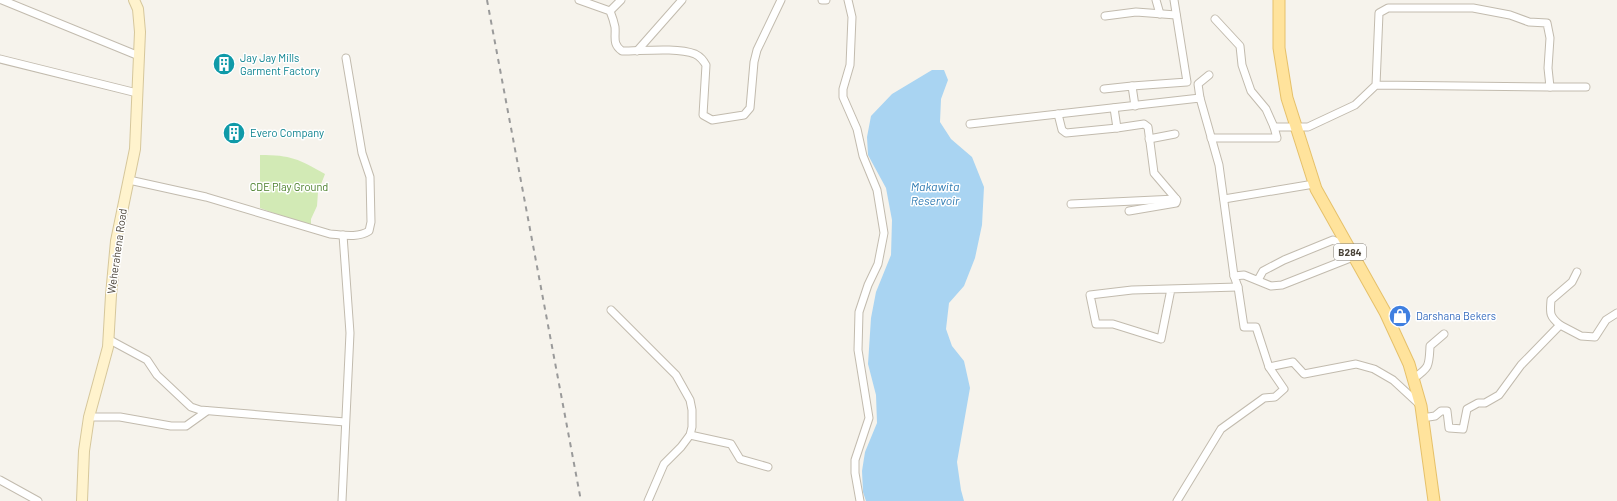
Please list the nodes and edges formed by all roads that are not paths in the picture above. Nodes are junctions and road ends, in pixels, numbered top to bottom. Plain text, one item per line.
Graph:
1 (2, 0) edge
2 (134, 0) edge
3 (579, 0) edge
4 (621, 0) edge
5 (682, 0) edge
6 (781, 0) edge
7 (822, 0) edge
8 (826, 0) edge
9 (848, 0) edge
10 (1156, 0) edge
11 (1174, 0) edge
12 (1279, 0) edge
13 (610, 11) junction
14 (1160, 14) junction
15 (1176, 15) junction
16 (1104, 16) dead end
17 (1215, 19) dead end
18 (636, 51) junction
19 (139, 56) junction
20 (346, 58) dead end
21 (0, 59) edge
22 (1210, 75) dead end
23 (1376, 85) junction
24 (1132, 86) junction
25 (1550, 87) junction
26 (1586, 87) dead end
27 (1104, 89) dead end
28 (137, 93) junction
29 (1200, 98) junction
30 (1135, 106) junction
31 (1114, 108) junction
32 (1058, 114) junction
33 (970, 124) dead end
34 (1274, 127) junction
35 (1296, 127) junction
36 (1117, 128) junction
37 (1175, 134) dead end
38 (1211, 138) junction
39 (1149, 139) junction
40 (129, 180) junction
41 (1314, 184) junction
42 (1176, 199) junction
43 (1224, 199) junction
44 (1071, 204) dead end
45 (1129, 211) dead end
46 (344, 236) junction
47 (1350, 252) junction
48 (1577, 272) dead end
49 (1234, 276) junction
50 (1258, 280) junction
51 (1238, 287) junction
52 (1171, 289) dead end
53 (611, 310) dead end
54 (1617, 313) edge
55 (1560, 325) junction
56 (1444, 334) dead end
57 (108, 339) junction
58 (1269, 366) junction
59 (1413, 379) junction
60 (1421, 406) junction
61 (207, 411) junction
62 (89, 416) junction
63 (1422, 418) junction
64 (345, 422) junction
65 (690, 435) junction
66 (768, 467) dead end
67 (0, 480) edge
68 (38, 501) edge
69 (82, 501) edge
70 (342, 501) edge
71 (648, 501) edge
72 (860, 501) edge
73 (1177, 501) edge
74 (1434, 501) edge

1 - 19 street
2 - 19 main road, Weherahena Road
3 - 13 street
4 - 13 street
5 - 18 street
6 - 18 street
7 - 8 street
9 - 72 street
10 - 14 street
11 - 15 street
12 - 35 main road, B284
13 - 18 street
14 - 15 street
14 - 16 street
15 - 24 street
17 - 34 street
19 - 28 main road, Weherahena Road
20 - 46 street
21 - 28 street
22 - 29 street
23 - 25 street
23 - 25 street
23 - 35 street
24 - 27 street
24 - 30 street
25 - 26 street
28 - 40 main road, Weherahena Road
29 - 30 street
29 - 38 street
30 - 31 street
31 - 32 street
31 - 36 street
32 - 33 street
32 - 36 street
34 - 35 street
34 - 38 street
35 - 41 main road, B284
36 - 39 street
37 - 39 street
38 - 43 street
39 - 42 street
40 - 46 street
40 - 57 main road, Weherahena Road
41 - 43 street
41 - 47 main road, B284
42 - 44 street
42 - 45 street
43 - 49 street
46 - 64 street
47 - 50 street
47 - 50 street
47 - 59 main road, B284
48 - 55 street
49 - 50 street
49 - 51 street
51 - 52 street
51 - 58 street
53 - 65 street
54 - 55 street
55 - 63 street
56 - 59 street
57 - 61 street
57 - 62 main road, Weherahena Road
58 - 60 street
58 - 73 street
59 - 60 main road, B284
60 - 63 main road, B284
61 - 62 street
61 - 64 street
62 - 69 main road, Weherahena Road
63 - 74 main road, B284
64 - 70 street
65 - 66 street
65 - 71 street
67 - 68 street

